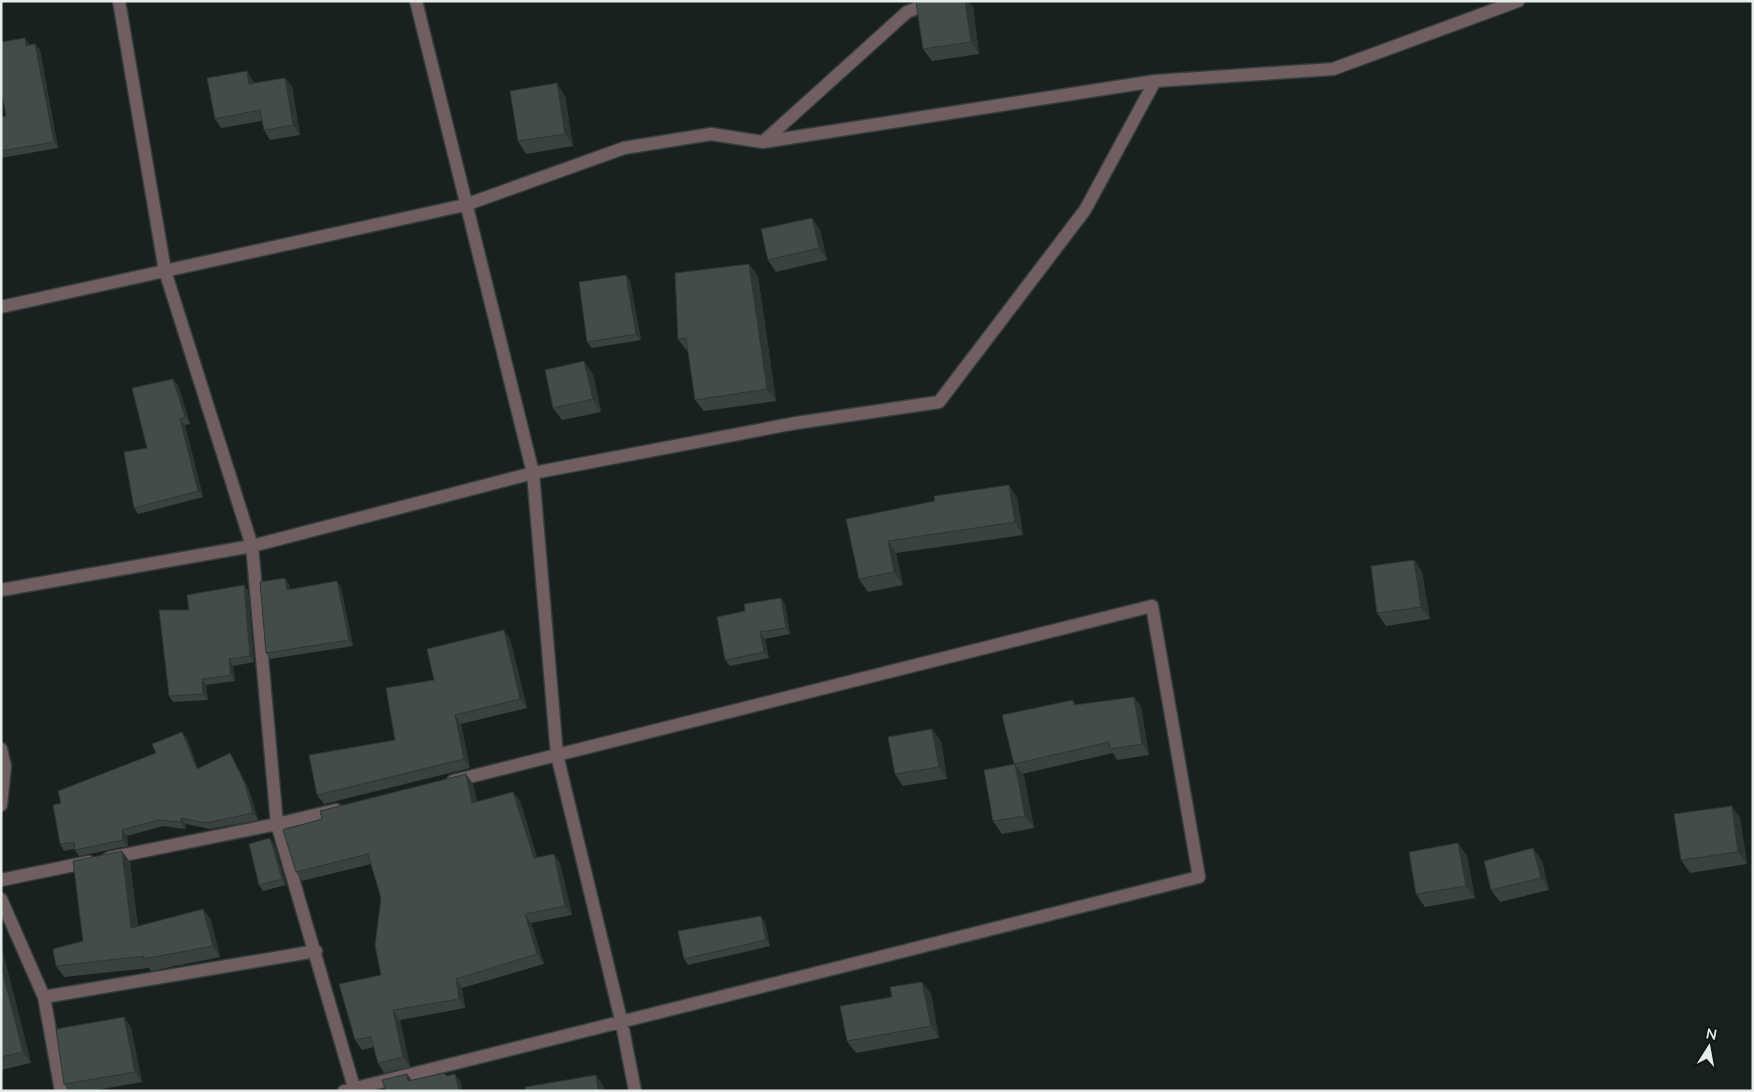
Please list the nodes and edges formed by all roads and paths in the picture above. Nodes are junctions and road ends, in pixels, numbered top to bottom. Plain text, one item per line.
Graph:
1 (119, 1) edge
2 (416, 1) edge
3 (935, 1) edge
4 (1518, 1) edge
5 (1155, 81) junction
6 (763, 142) junction
7 (465, 204) junction
8 (165, 271) junction
9 (1, 308) edge
10 (534, 473) junction
11 (252, 546) junction
12 (1, 590) edge
13 (1, 749) edge
14 (557, 755) junction
15 (441, 784) edge
16 (1, 805) edge
17 (345, 808) edge
18 (277, 824) junction
19 (1, 880) edge
20 (1, 899) edge
21 (316, 951) junction
22 (44, 997) junction
23 (622, 1024) junction
24 (351, 1090) edge
25 (61, 1091) edge
26 (635, 1091) edge

1 - 8 street
2 - 7 street
3 - 6 street
4 - 5 street
5 - 6 street
5 - 10 street
6 - 7 street
7 - 8 street
7 - 10 street
8 - 9 street
8 - 11 street
10 - 11 street
10 - 14 street
11 - 12 street
11 - 18 street
13 - 16 street
14 - 15 street
14 - 23 street
14 - 23 street
17 - 18 street
18 - 19 street
18 - 21 street
20 - 22 street
21 - 22 street
21 - 24 street
22 - 25 street
23 - 24 street
23 - 26 street

